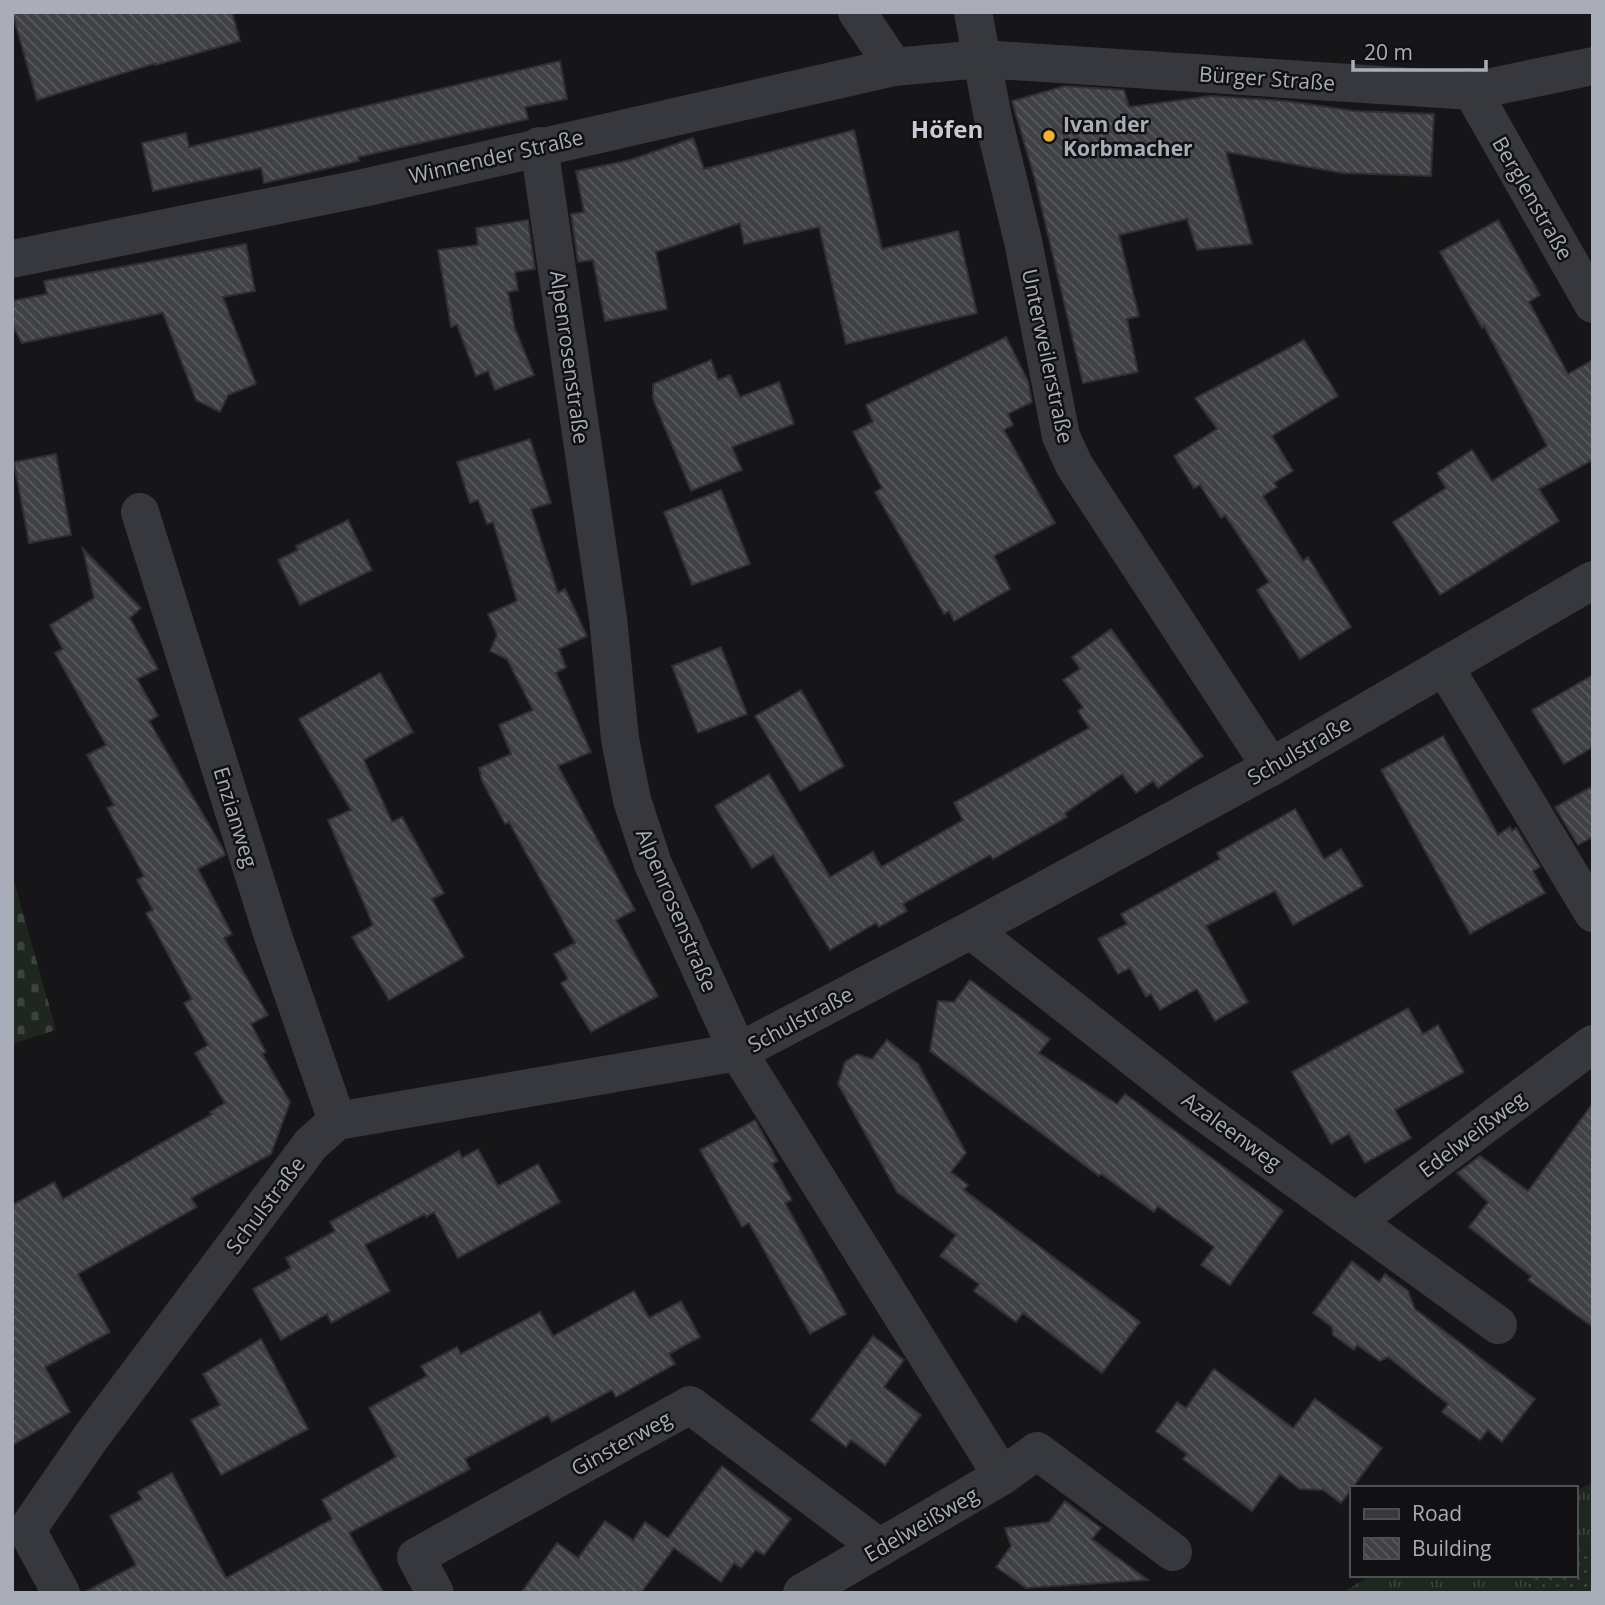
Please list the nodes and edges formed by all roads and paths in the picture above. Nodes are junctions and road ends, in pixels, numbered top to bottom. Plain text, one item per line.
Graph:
1 (857, 12) edge
2 (974, 12) edge
3 (981, 59) junction
4 (1593, 65) edge
5 (894, 66) junction
6 (1472, 92) junction
7 (539, 146) junction
8 (12, 259) edge
9 (1593, 304) edge
10 (140, 512) dead end
11 (1593, 580) edge
12 (1444, 666) junction
13 (1271, 767) junction
14 (1593, 913) edge
15 (971, 930) junction
16 (1591, 1047) edge
17 (737, 1052) junction
18 (337, 1121) junction
19 (1356, 1221) junction
20 (1498, 1325) dead end
21 (1002, 1476) junction
22 (880, 1548) junction
23 (1173, 1552) dead end
24 (61, 1593) edge
25 (435, 1593) edge
26 (802, 1593) edge

1 - 5 street
2 - 3 street, Unterweilerstraße
3 - 5 street, Winnender Straße
3 - 6 street, Bürger Straße
3 - 13 street, Unterweilerstraße
4 - 6 street, Bürger Straße
5 - 7 street, Winnender Straße
6 - 9 street, Berglenstraße
7 - 8 street, Winnender Straße
7 - 17 street, Alpenrosenstraße
10 - 18 street, Enzianweg
11 - 12 street, Schulstraße
12 - 13 street, Schulstraße
12 - 14 street
13 - 15 street, Schulstraße
15 - 17 street, Schulstraße
15 - 19 street, Azaleenweg
16 - 19 street, Edelweißweg
17 - 18 street, Schulstraße
17 - 21 street, Alpenrosenstraße
18 - 24 street, Schulstraße
19 - 20 street, Azaleenweg
21 - 22 street, Edelweißweg
21 - 23 street, Edelweißweg
22 - 25 street, Ginsterweg
22 - 26 street, Edelweißweg

